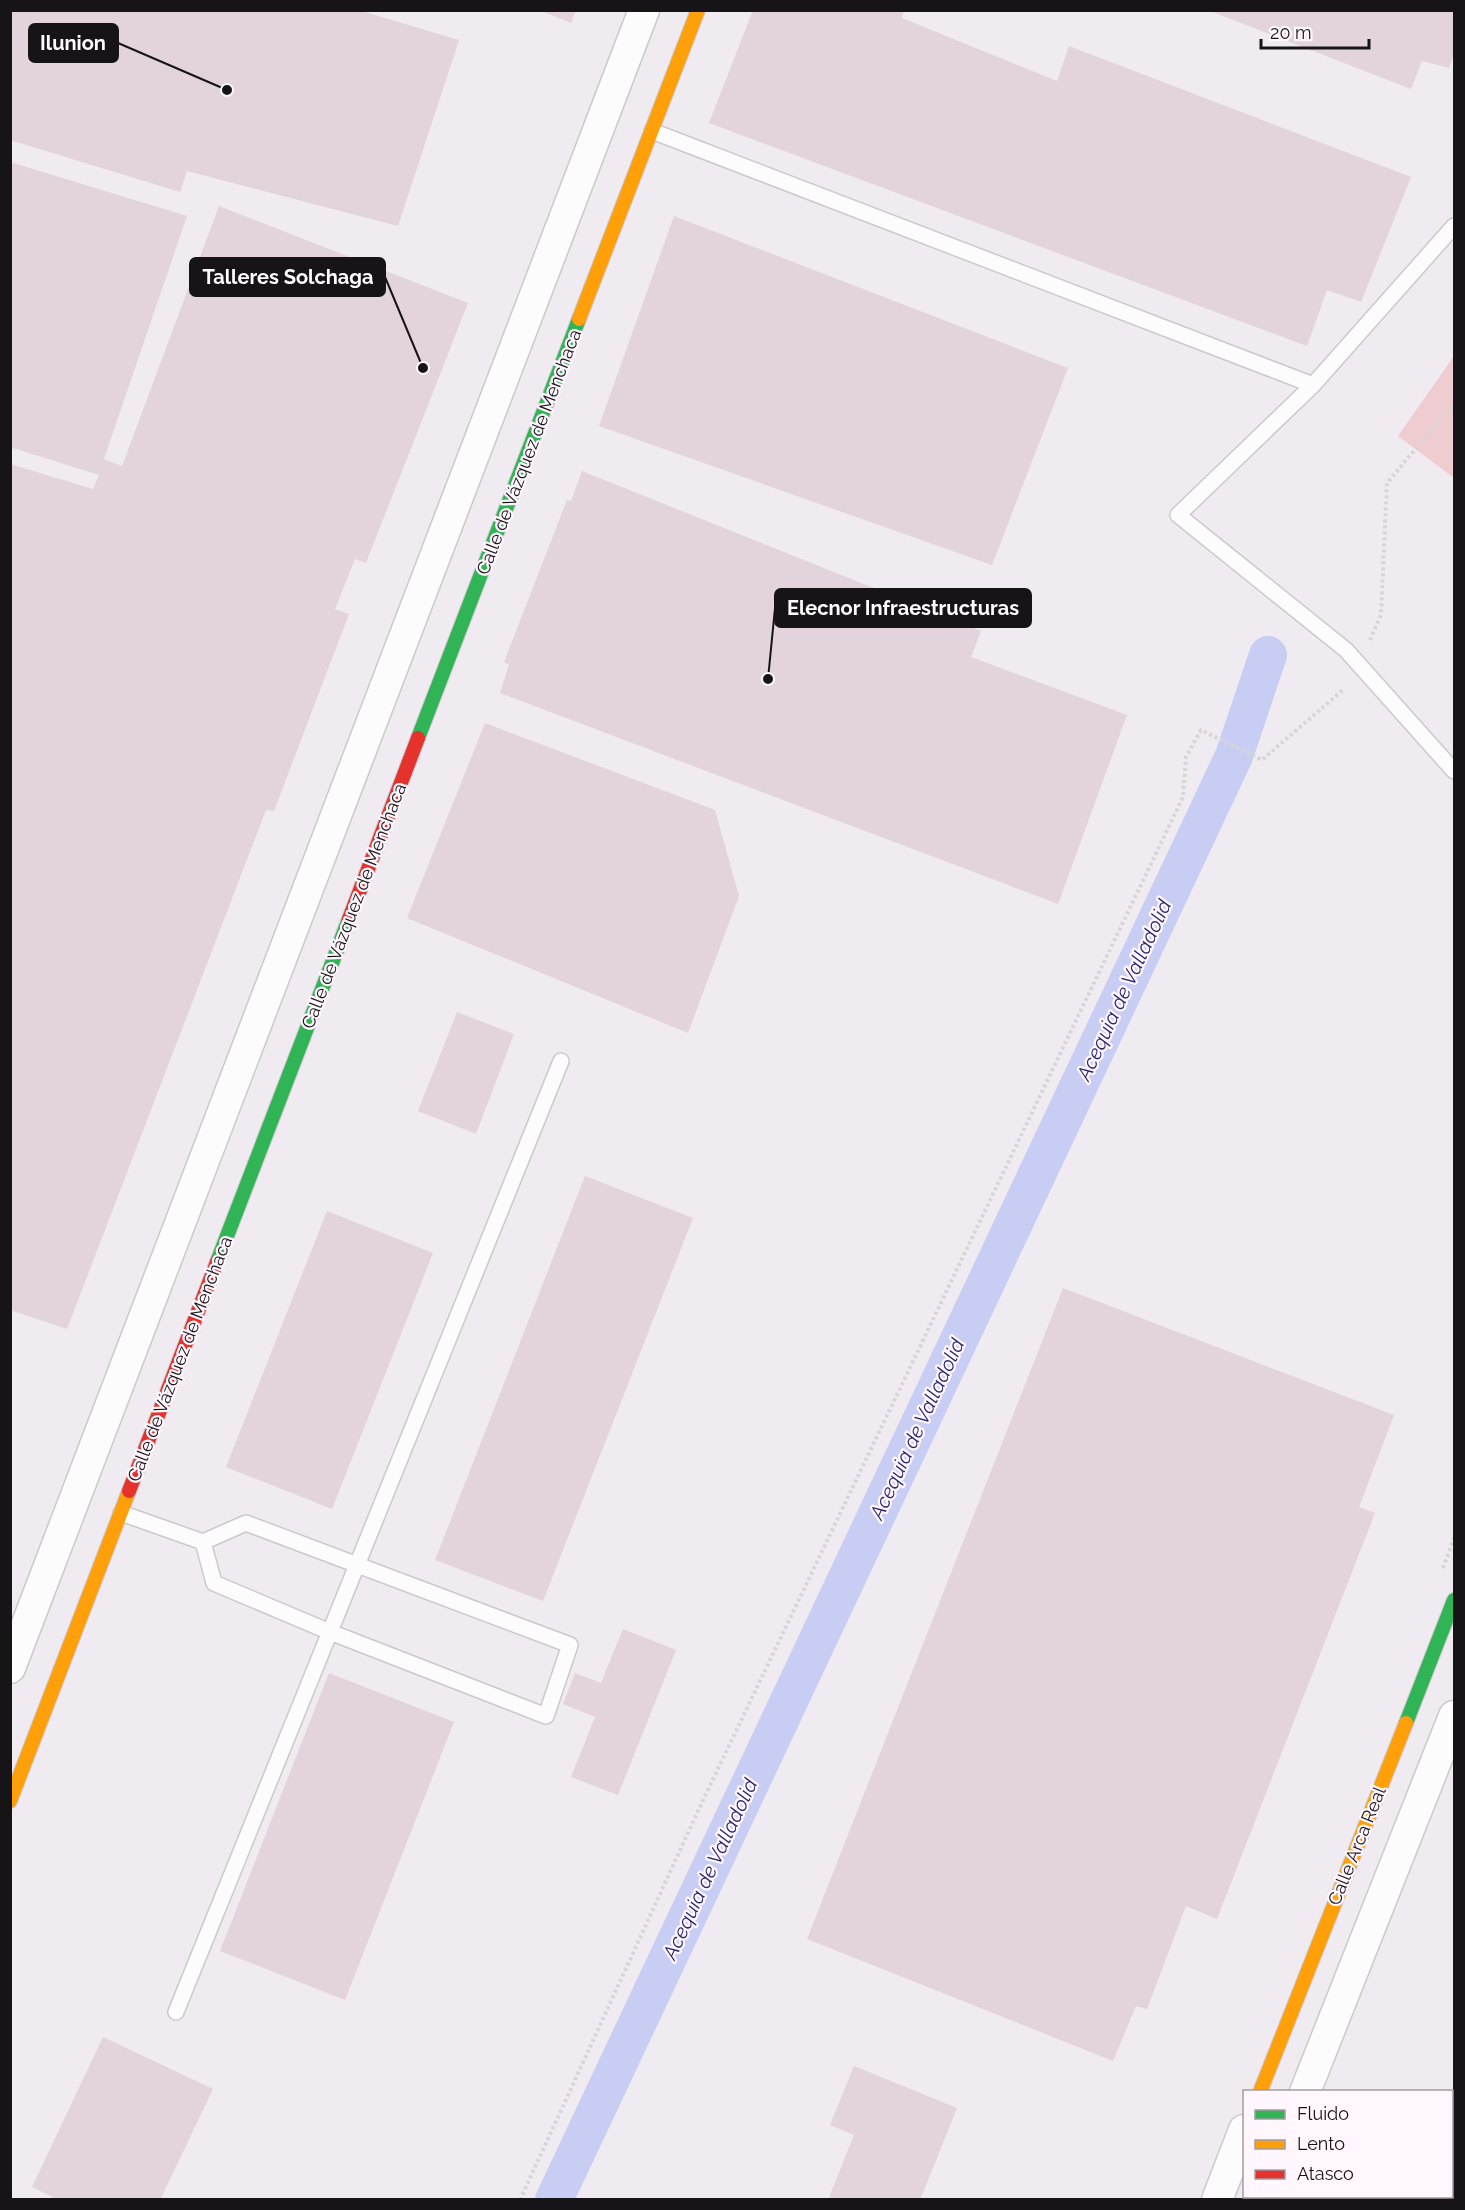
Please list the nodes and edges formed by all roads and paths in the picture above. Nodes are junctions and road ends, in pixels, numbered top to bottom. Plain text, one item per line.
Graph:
1 (644, 10) edge
2 (698, 10) edge
3 (652, 131) junction
4 (1455, 226) edge
5 (1313, 385) junction
6 (1455, 403) edge
7 (1359, 665) junction
8 (1455, 771) edge
9 (561, 1061) dead end
10 (121, 1513) junction
11 (203, 1542) junction
12 (357, 1566) junction
13 (1455, 1600) edge
14 (330, 1632) junction
15 (10, 1668) edge
16 (1455, 1716) edge
17 (10, 1801) edge
18 (176, 2012) dead end
19 (1260, 2090) edge
20 (1305, 2090) edge
21 (1243, 2135) edge
22 (520, 2199) edge
23 (1217, 2199) edge

1 - 15 street
2 - 3 street, Calle de Vázquez de Menchaca
3 - 5 lane
3 - 10 street, Calle de Vázquez de Menchaca
4 - 5 lane
5 - 7 lane
6 - 7 path
7 - 8 lane
7 - 22 path
9 - 12 lane
10 - 11 lane
10 - 17 street, Calle de Vázquez de Menchaca
11 - 12 lane
11 - 14 lane
12 - 14 lane
12 - 14 lane
13 - 19 street, Calle Arca Real
14 - 18 lane
16 - 20 street
21 - 23 street

